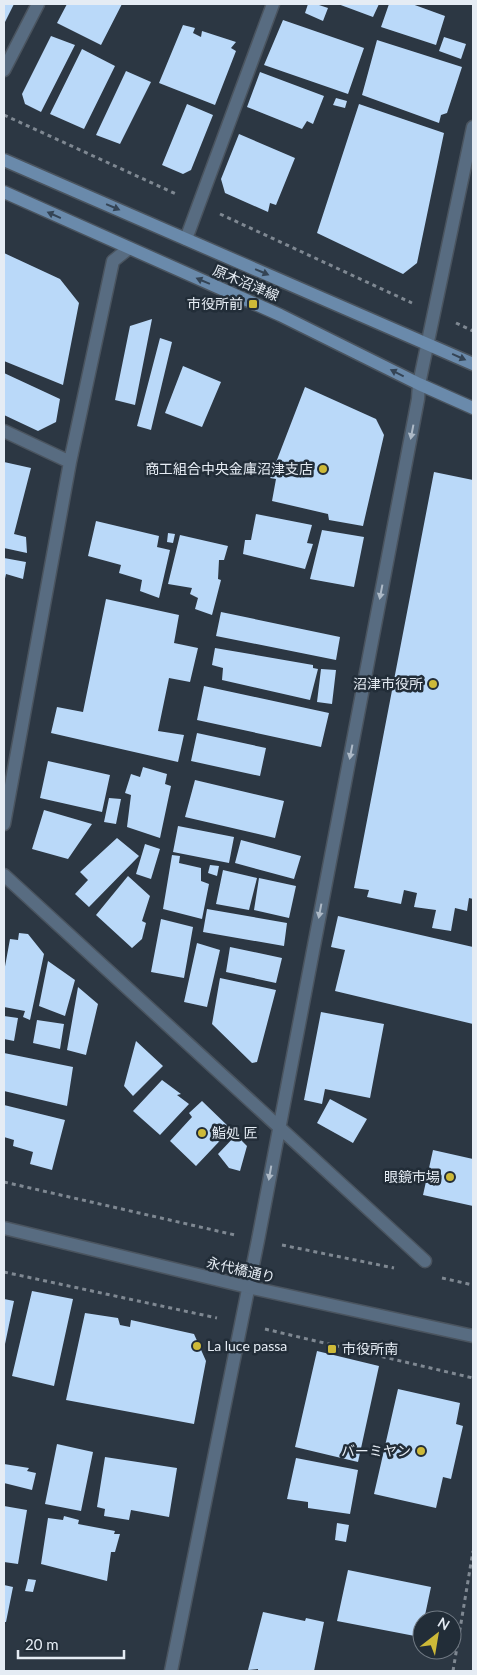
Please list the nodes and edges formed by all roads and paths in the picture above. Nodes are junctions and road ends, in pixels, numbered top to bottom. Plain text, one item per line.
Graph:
1 (38, 4) edge
2 (273, 4) edge
3 (4, 70) edge
4 (4, 115) edge
5 (473, 127) edge
6 (4, 160) edge
7 (4, 192) edge
8 (182, 197) dead end
9 (218, 214) dead end
10 (186, 239) junction
11 (128, 248) junction
12 (434, 313) junction
13 (473, 331) edge
14 (428, 343) junction
15 (473, 364) edge
16 (419, 384) junction
17 (473, 408) edge
18 (4, 431) edge
19 (70, 462) junction
20 (4, 824) edge
21 (4, 875) edge
22 (279, 1125) junction
23 (4, 1228) edge
24 (425, 1261) dead end
25 (248, 1287) junction
26 (473, 1336) edge
27 (473, 1551) edge
28 (172, 1671) edge
29 (452, 1671) edge

1 - 3 street
2 - 10 street
4 - 8 path
5 - 12 street
6 -> 10 main road, 原木沼津線
11 -> 7 main road, 原木沼津線
9 - 12 path
10 -> 14 main road, 原木沼津線
16 -> 11 main road, 原木沼津線
11 - 19 street
12 - 13 path
12 - 14 street
14 -> 15 main road, 原木沼津線
14 - 16 street
16 - 17 main road, 原木沼津線
16 -> 22 street
18 - 19 street
19 - 20 street
21 - 22 street
22 - 24 street
22 -> 25 street
23 - 25 street, 永代橋通り
25 - 26 street, 永代橋通り
25 - 28 street
27 - 29 path

